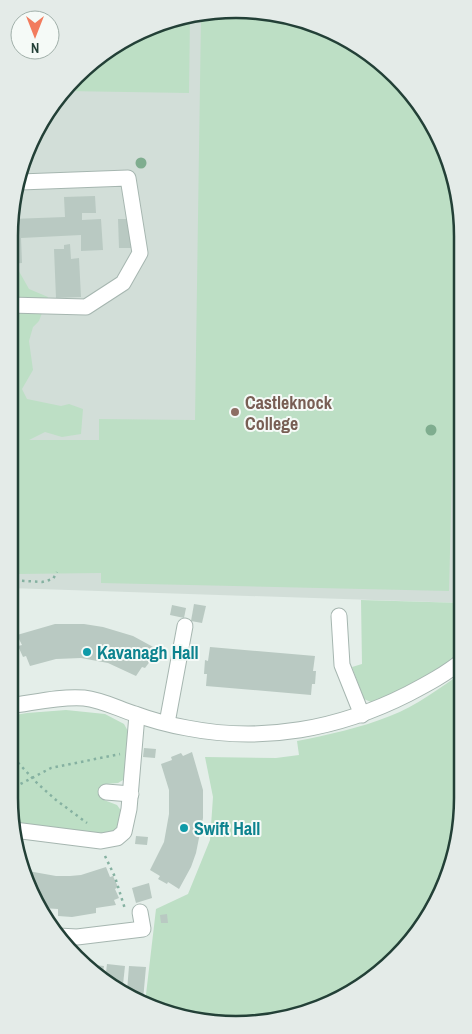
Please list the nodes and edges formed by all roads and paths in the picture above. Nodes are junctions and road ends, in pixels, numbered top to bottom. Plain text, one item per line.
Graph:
1 (24, 182) edge
2 (18, 305) edge
3 (58, 572) dead end
4 (18, 581) edge
5 (339, 616) dead end
6 (185, 626) dead end
7 (454, 667) edge
8 (18, 705) edge
9 (137, 715) junction
10 (362, 715) junction
11 (167, 723) junction
12 (134, 753) junction
13 (18, 762) edge
14 (33, 776) junction
15 (18, 785) edge
16 (106, 792) dead end
17 (131, 794) junction
18 (20, 831) edge
19 (101, 840) junction
20 (140, 912) dead end
21 (130, 931) junction
22 (68, 936) edge

1 - 2 street
3 - 4 path
5 - 10 street
6 - 11 street
7 - 10 street
8 - 9 street
9 - 11 street
9 - 12 street
10 - 11 street
12 - 14 path
12 - 17 street
13 - 14 path
14 - 15 path
14 - 19 path
16 - 17 street
17 - 19 street
18 - 19 street
19 - 21 path
20 - 21 street
21 - 22 street

